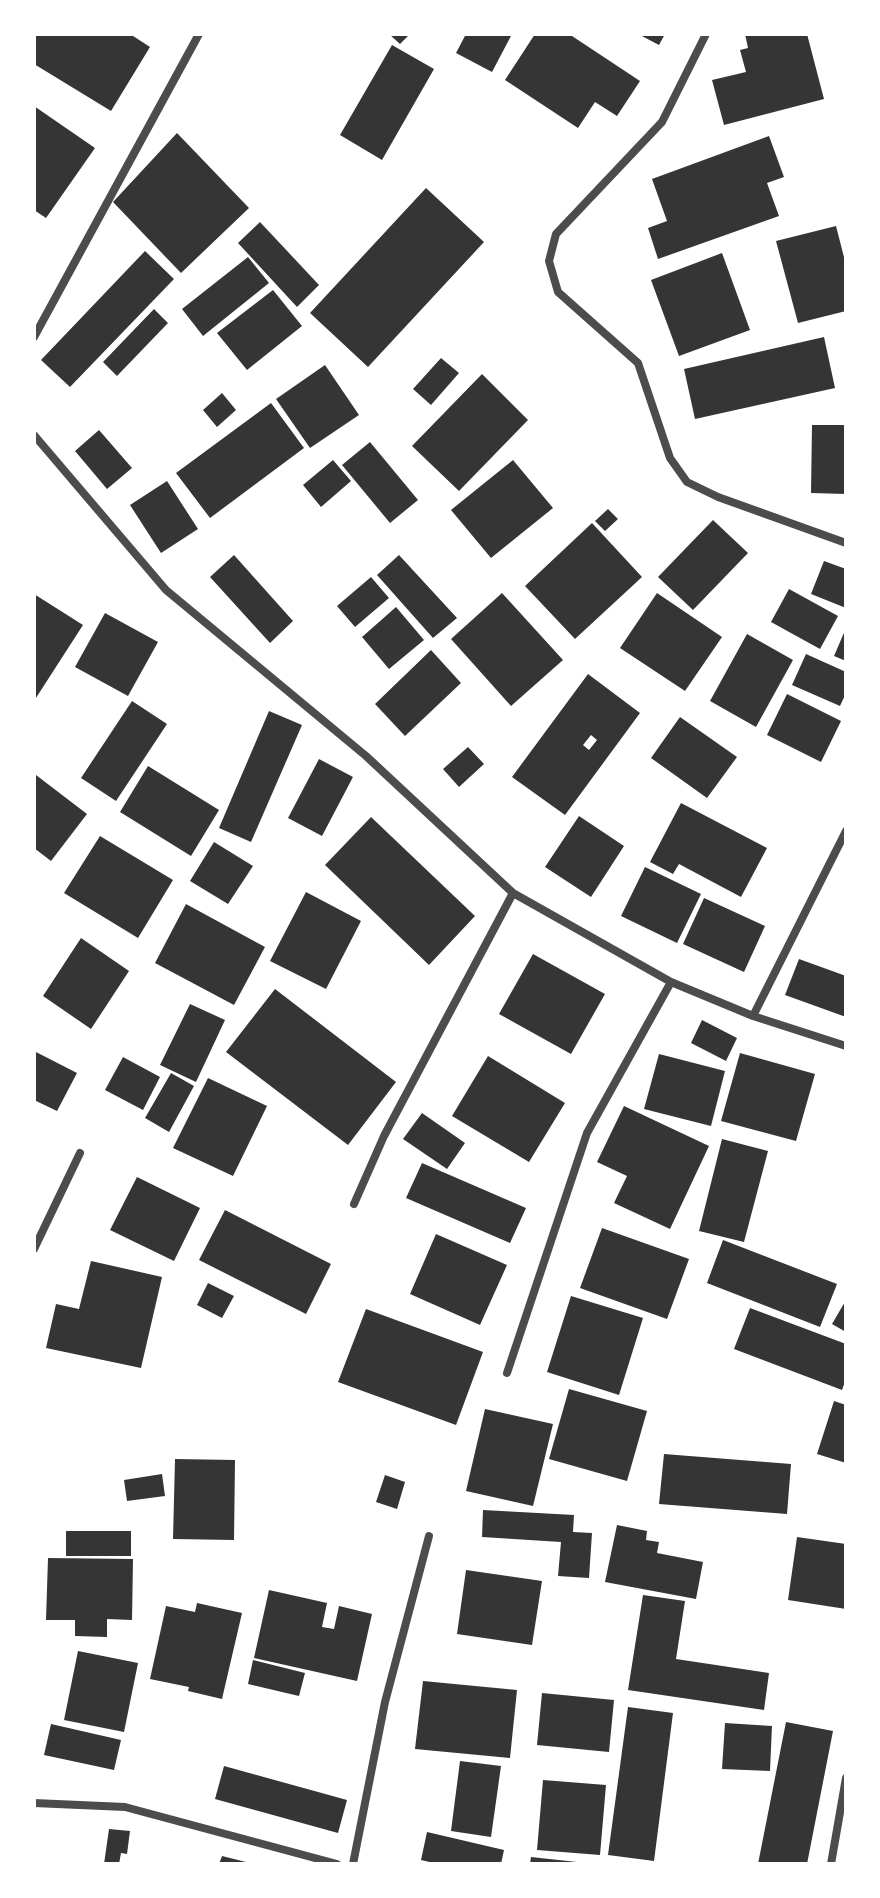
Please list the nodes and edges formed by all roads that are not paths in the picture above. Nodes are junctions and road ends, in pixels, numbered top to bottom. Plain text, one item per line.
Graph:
1 (199, 34) edge
2 (706, 34) edge
3 (34, 337) edge
4 (34, 435) edge
5 (846, 543) edge
6 (846, 831) edge
7 (513, 893) junction
8 (671, 982) junction
9 (753, 1016) junction
10 (846, 1046) edge
11 (80, 1153) dead end
12 (354, 1204) dead end
13 (34, 1249) edge
14 (507, 1373) dead end
15 (429, 1536) dead end
16 (846, 1778) edge
17 (34, 1803) edge
18 (337, 1864) edge
19 (353, 1864) edge
20 (831, 1864) edge

1 - 3 street
2 - 5 street
4 - 7 street
6 - 9 street
7 - 8 street
7 - 12 street
8 - 9 street
8 - 14 street
9 - 10 street
11 - 13 street
15 - 19 street
16 - 20 street
17 - 18 street

